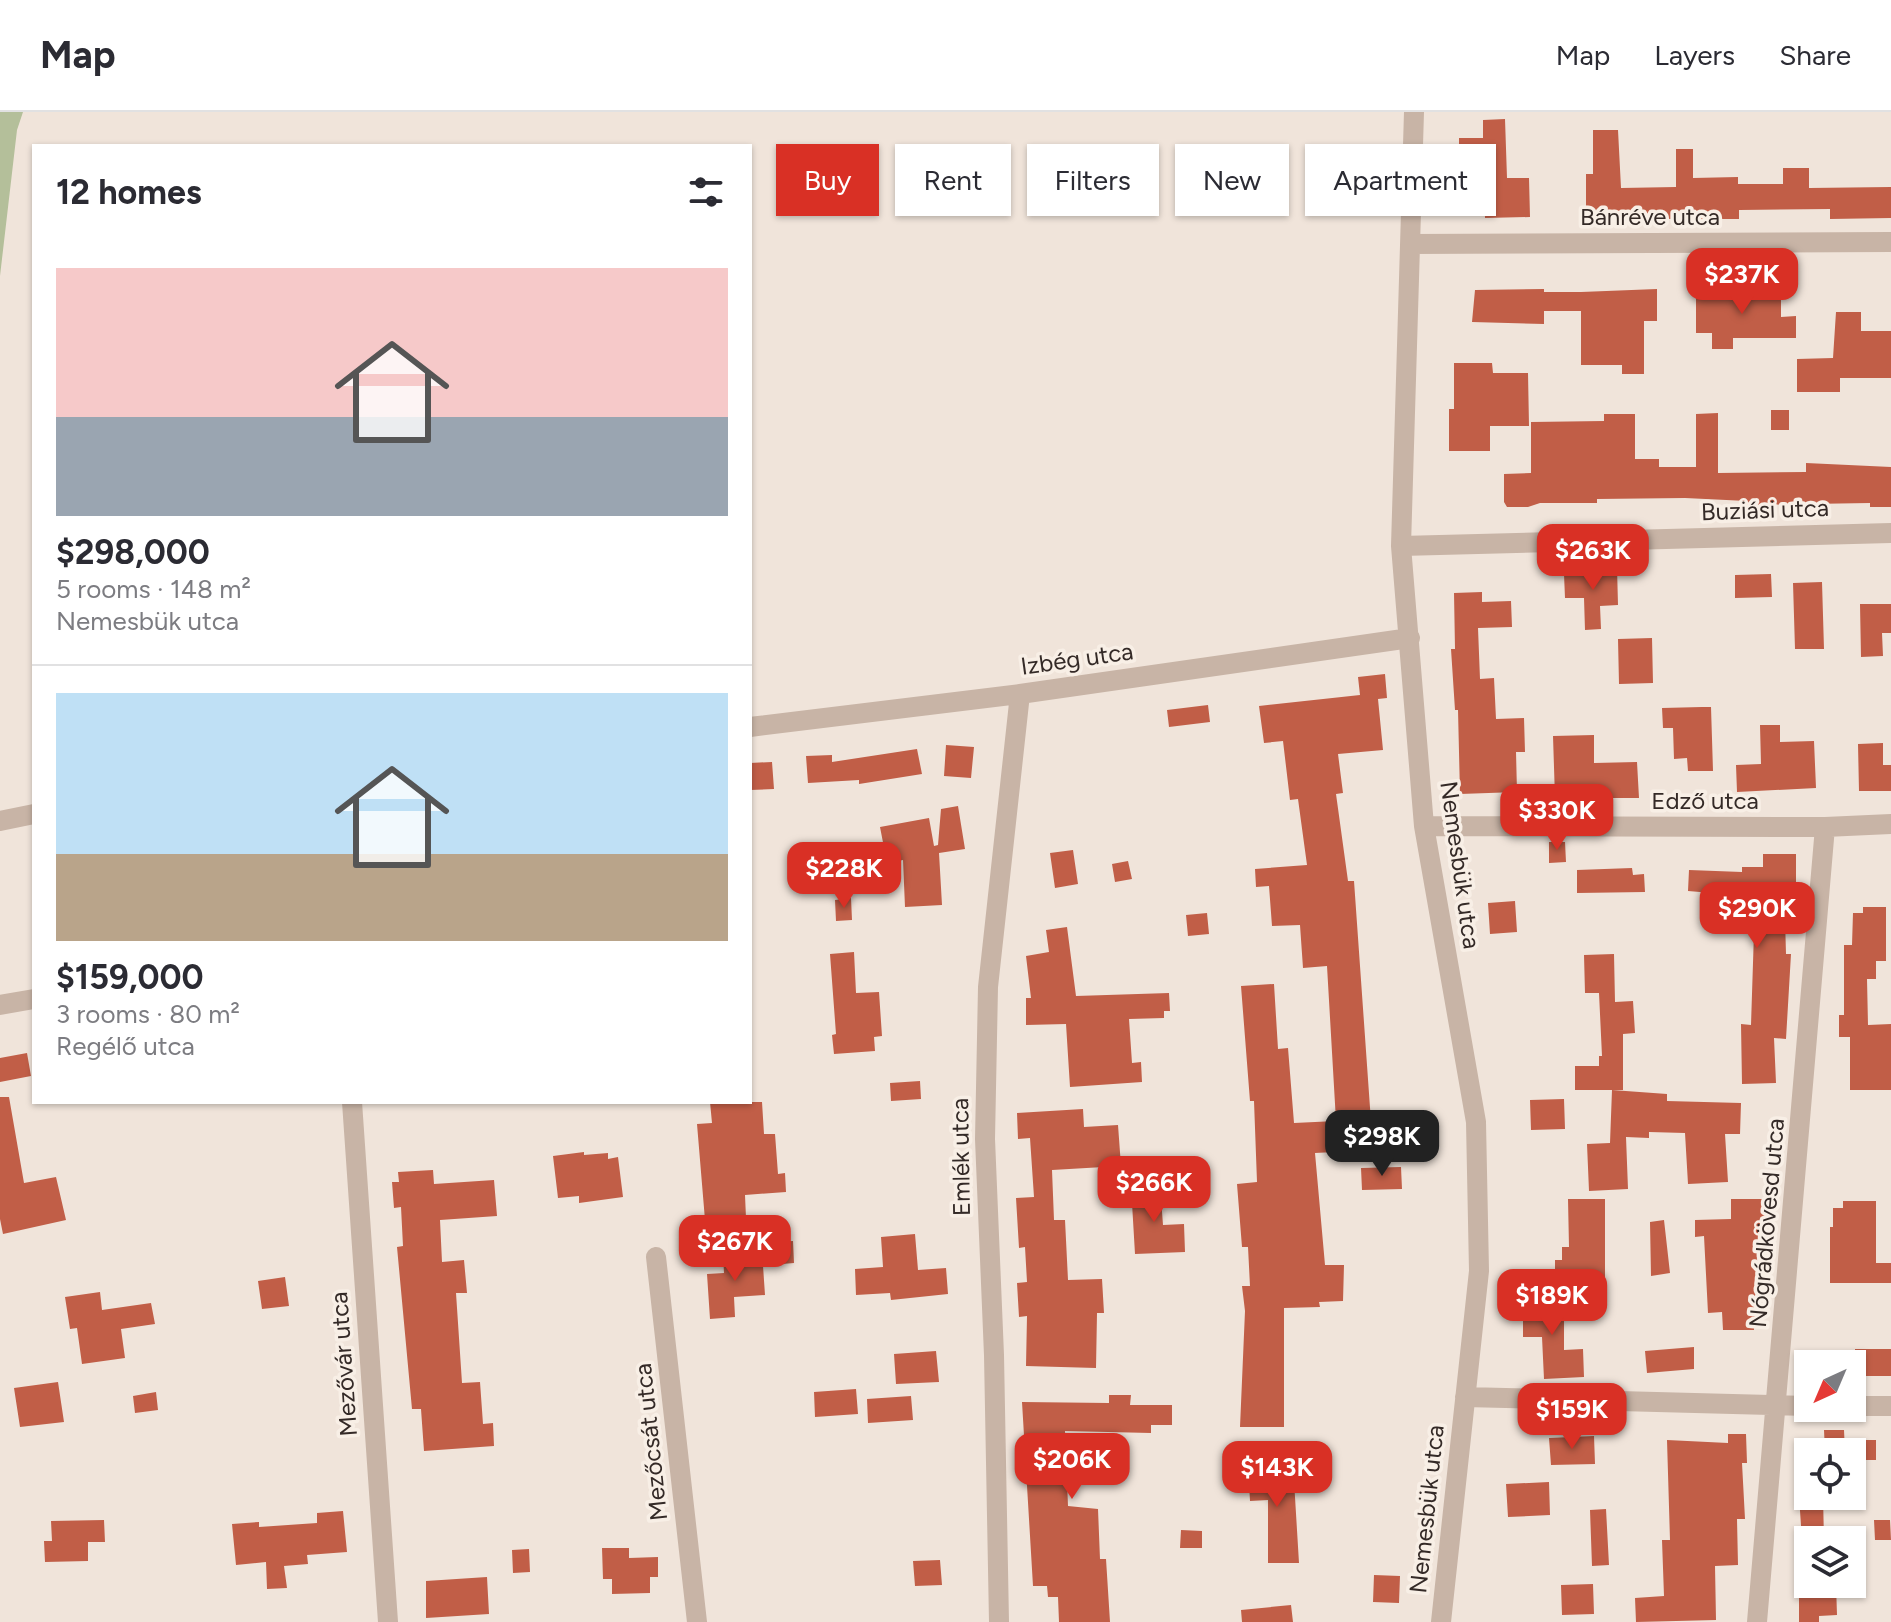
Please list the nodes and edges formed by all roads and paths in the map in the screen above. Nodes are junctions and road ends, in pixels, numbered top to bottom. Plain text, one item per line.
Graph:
1 (1414, 112) edge
2 (1891, 242) edge
3 (1410, 244) junction
4 (1891, 533) edge
5 (1401, 546) junction
6 (1410, 638) junction
7 (1020, 694) junction
8 (752, 727) edge
9 (32, 814) edge
10 (0, 821) edge
11 (1891, 824) edge
12 (1424, 826) junction
13 (1825, 827) junction
14 (32, 999) edge
15 (0, 1005) edge
16 (352, 1104) edge
17 (656, 1257) dead end
18 (1465, 1397) junction
19 (1778, 1406) junction
20 (1794, 1406) edge
21 (1866, 1406) edge
22 (1891, 1406) edge
23 (388, 1622) edge
24 (697, 1622) edge
25 (999, 1622) edge
26 (1441, 1622) edge
27 (1757, 1622) edge

1 - 3 street, Nemesbük utca
2 - 3 street, Bánréve utca
3 - 5 street, Nemesbük utca
4 - 5 street, Buziási utca
5 - 6 street, Nemesbük utca
6 - 7 street, Izbég utca
6 - 12 street, Nemesbük utca
7 - 8 street, Izbég utca
7 - 25 street, Emlék utca
9 - 10 street
11 - 13 street, Edző utca
12 - 13 street, Edző utca
12 - 18 street, Nemesbük utca
13 - 19 street, Nógrádkövesd utca
14 - 15 street
16 - 23 street, Mezővár utca
17 - 24 street, Mezőcsát utca
18 - 19 street
18 - 26 street, Nemesbük utca
19 - 20 street
19 - 27 street, Nógrádkövesd utca
21 - 22 street

